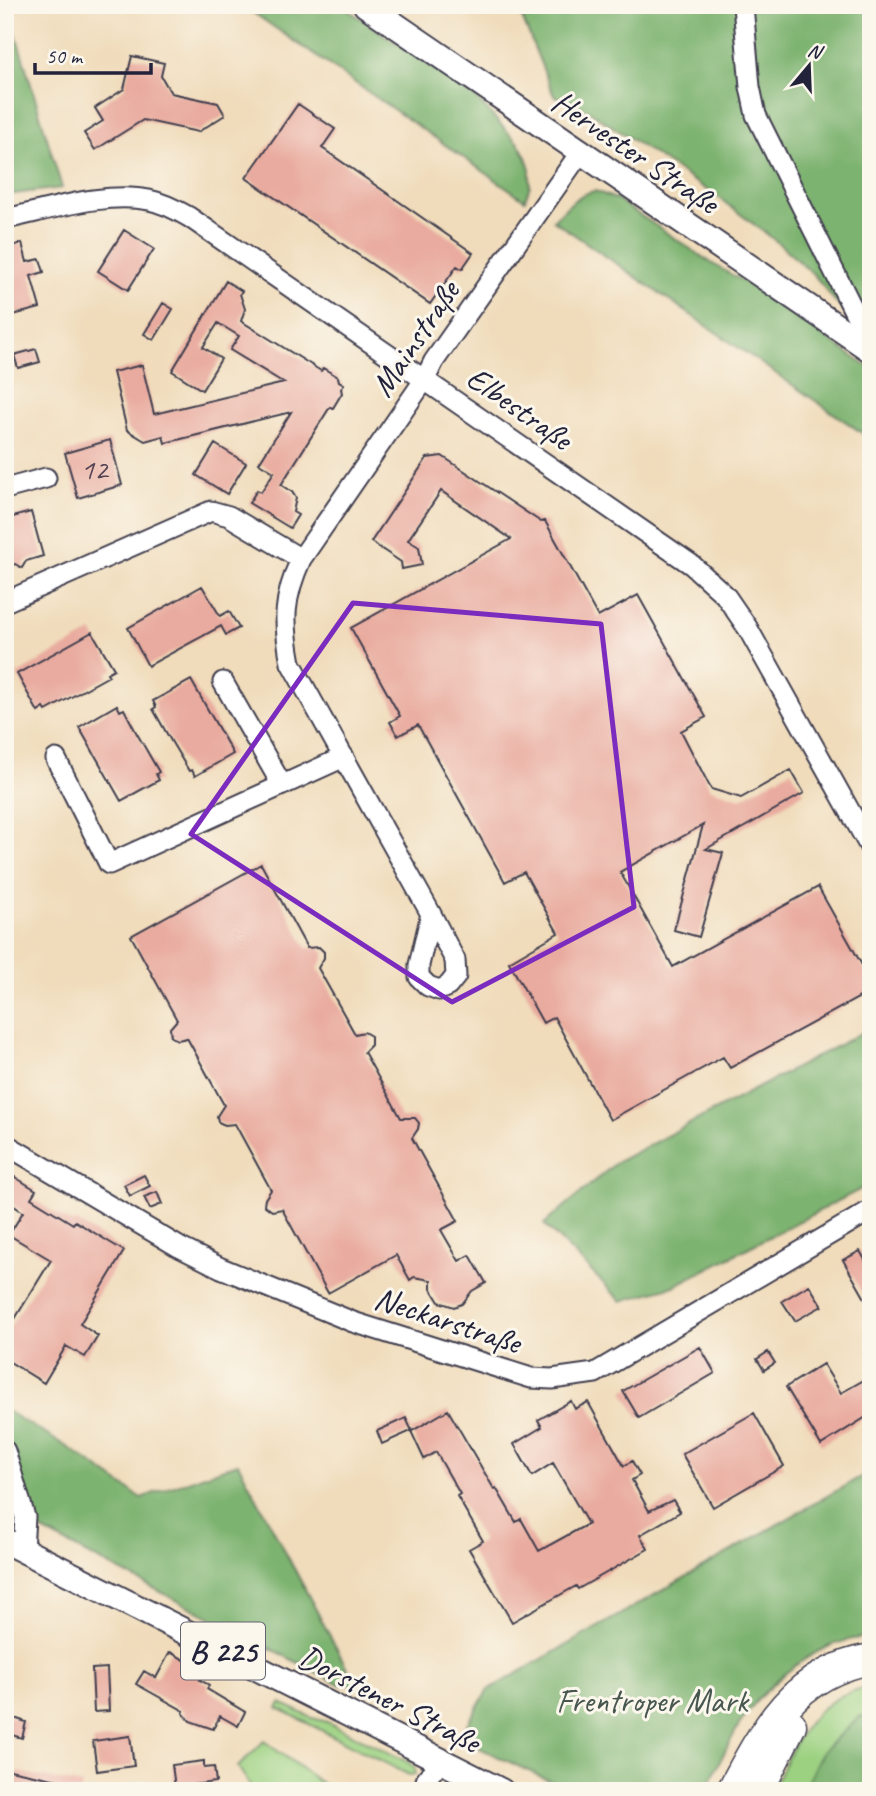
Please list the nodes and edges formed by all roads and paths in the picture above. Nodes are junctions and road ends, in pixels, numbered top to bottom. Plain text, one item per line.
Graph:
1 (366, 5) edge
2 (743, 5) edge
3 (580, 153) junction
4 (5, 219) edge
5 (871, 348) edge
6 (425, 380) junction
7 (46, 478) dead end
8 (5, 489) edge
9 (300, 559) junction
10 (5, 602) edge
11 (223, 682) dead end
12 (344, 757) junction
13 (56, 759) dead end
14 (282, 785) junction
15 (871, 849) edge
16 (431, 914) dead end
17 (5, 1144) edge
18 (871, 1210) edge
19 (5, 1451) edge
20 (14, 1545) edge
21 (871, 1659) edge
22 (871, 1675) edge
23 (440, 1760) junction
24 (423, 1791) edge
25 (501, 1791) edge
26 (732, 1791) edge
27 (758, 1791) edge

1 - 3 main road, Hervester Straße
2 - 5 street
3 - 5 main road, Hervester Straße
3 - 6 street, Mainstraße
4 - 6 street, Elbestraße
6 - 9 street, Mainstraße
6 - 15 street, Elbestraße
7 - 8 street
9 - 10 street
9 - 12 street, Mainstraße
11 - 14 street
12 - 14 street
12 - 16 street, Mainstraße
13 - 14 street
17 - 18 street, Neckarstraße
19 - 20 street, Dorstener Straße
20 - 23 main road, Dorstener Straße / B 225
21 - 26 highway
22 - 27 highway
23 - 24 street
23 - 25 main road, Dorstener Straße / B 225

